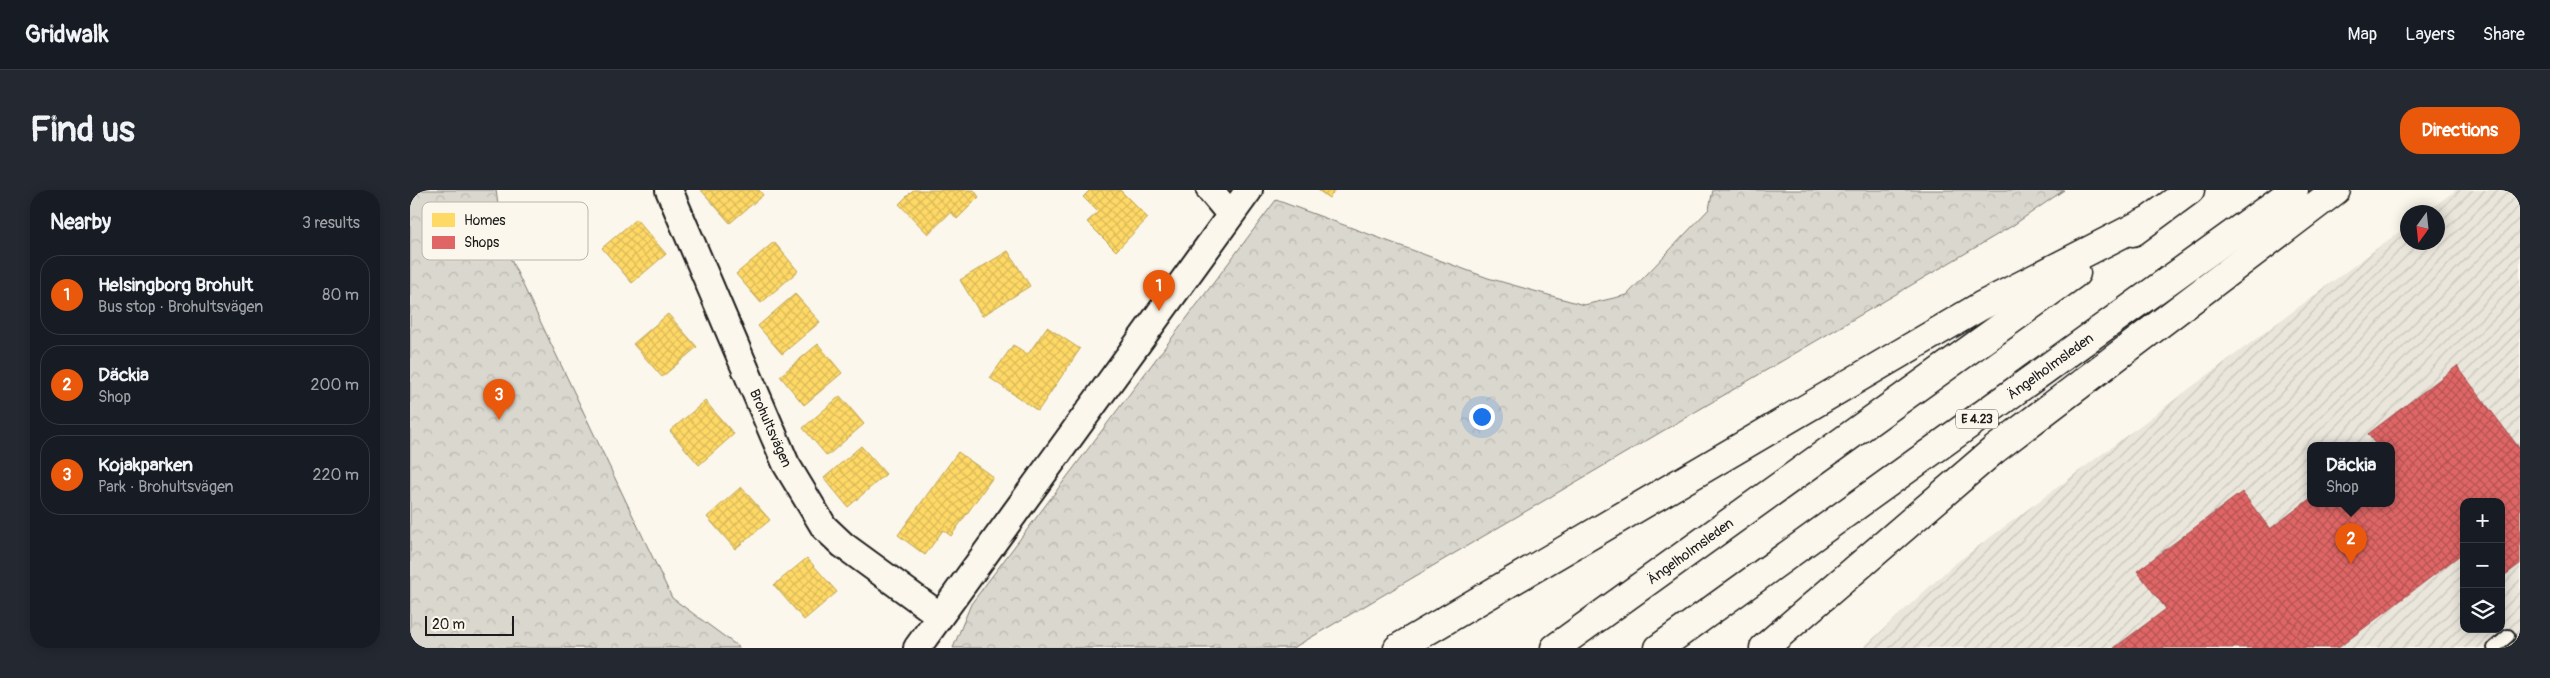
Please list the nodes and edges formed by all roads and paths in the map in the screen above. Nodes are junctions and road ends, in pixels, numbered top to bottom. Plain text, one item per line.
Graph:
1 (669, 190) edge
2 (1210, 190) edge
3 (1249, 190) edge
4 (2190, 190) edge
5 (2294, 190) edge
6 (2336, 190) edge
7 (1230, 214) junction
8 (2147, 221) junction
9 (930, 635) edge
10 (2508, 636) dead end
11 (1398, 648) edge
12 (1555, 648) edge
13 (1659, 648) edge
14 (1764, 648) edge
15 (2494, 648) edge

1 - 9 street, Brohultsvägen
2 - 7 street
3 - 7 street, Brohultsvägen
4 - 8 highway, Ängelholmsleden
5 - 13 highway, Ängelholmsleden / E 4.23
6 - 14 highway
7 - 9 street, Brohultsvägen
8 - 11 highway
8 - 12 highway, Ängelholmsleden
10 - 15 lane

